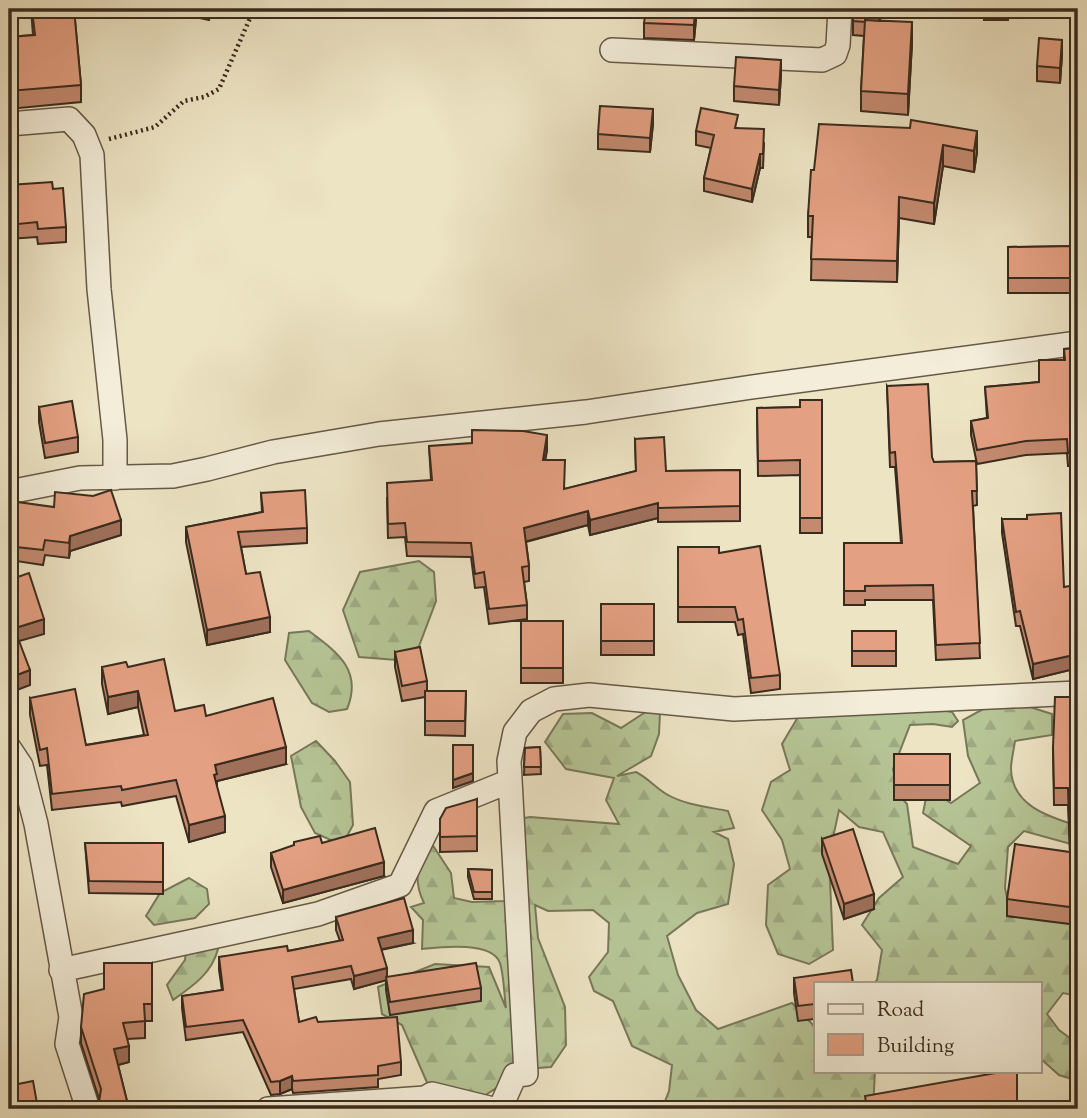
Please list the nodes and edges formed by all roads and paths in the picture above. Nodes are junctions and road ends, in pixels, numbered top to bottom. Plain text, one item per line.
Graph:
1 (254, 9) edge
2 (840, 9) edge
3 (612, 50) dead end
4 (9, 124) edge
5 (89, 147) junction
6 (1078, 343) edge
7 (115, 478) junction
8 (9, 492) edge
9 (1078, 693) edge
10 (9, 747) edge
11 (510, 781) junction
12 (61, 970) junction
13 (88, 1109) edge
14 (268, 1109) edge
15 (493, 1109) edge
16 (500, 1109) edge

1 - 5 path
2 - 3 street
4 - 5 street
5 - 7 street
6 - 7 street
7 - 8 street
9 - 11 street
10 - 12 street
11 - 12 street
11 - 16 street
12 - 13 street
14 - 15 street

